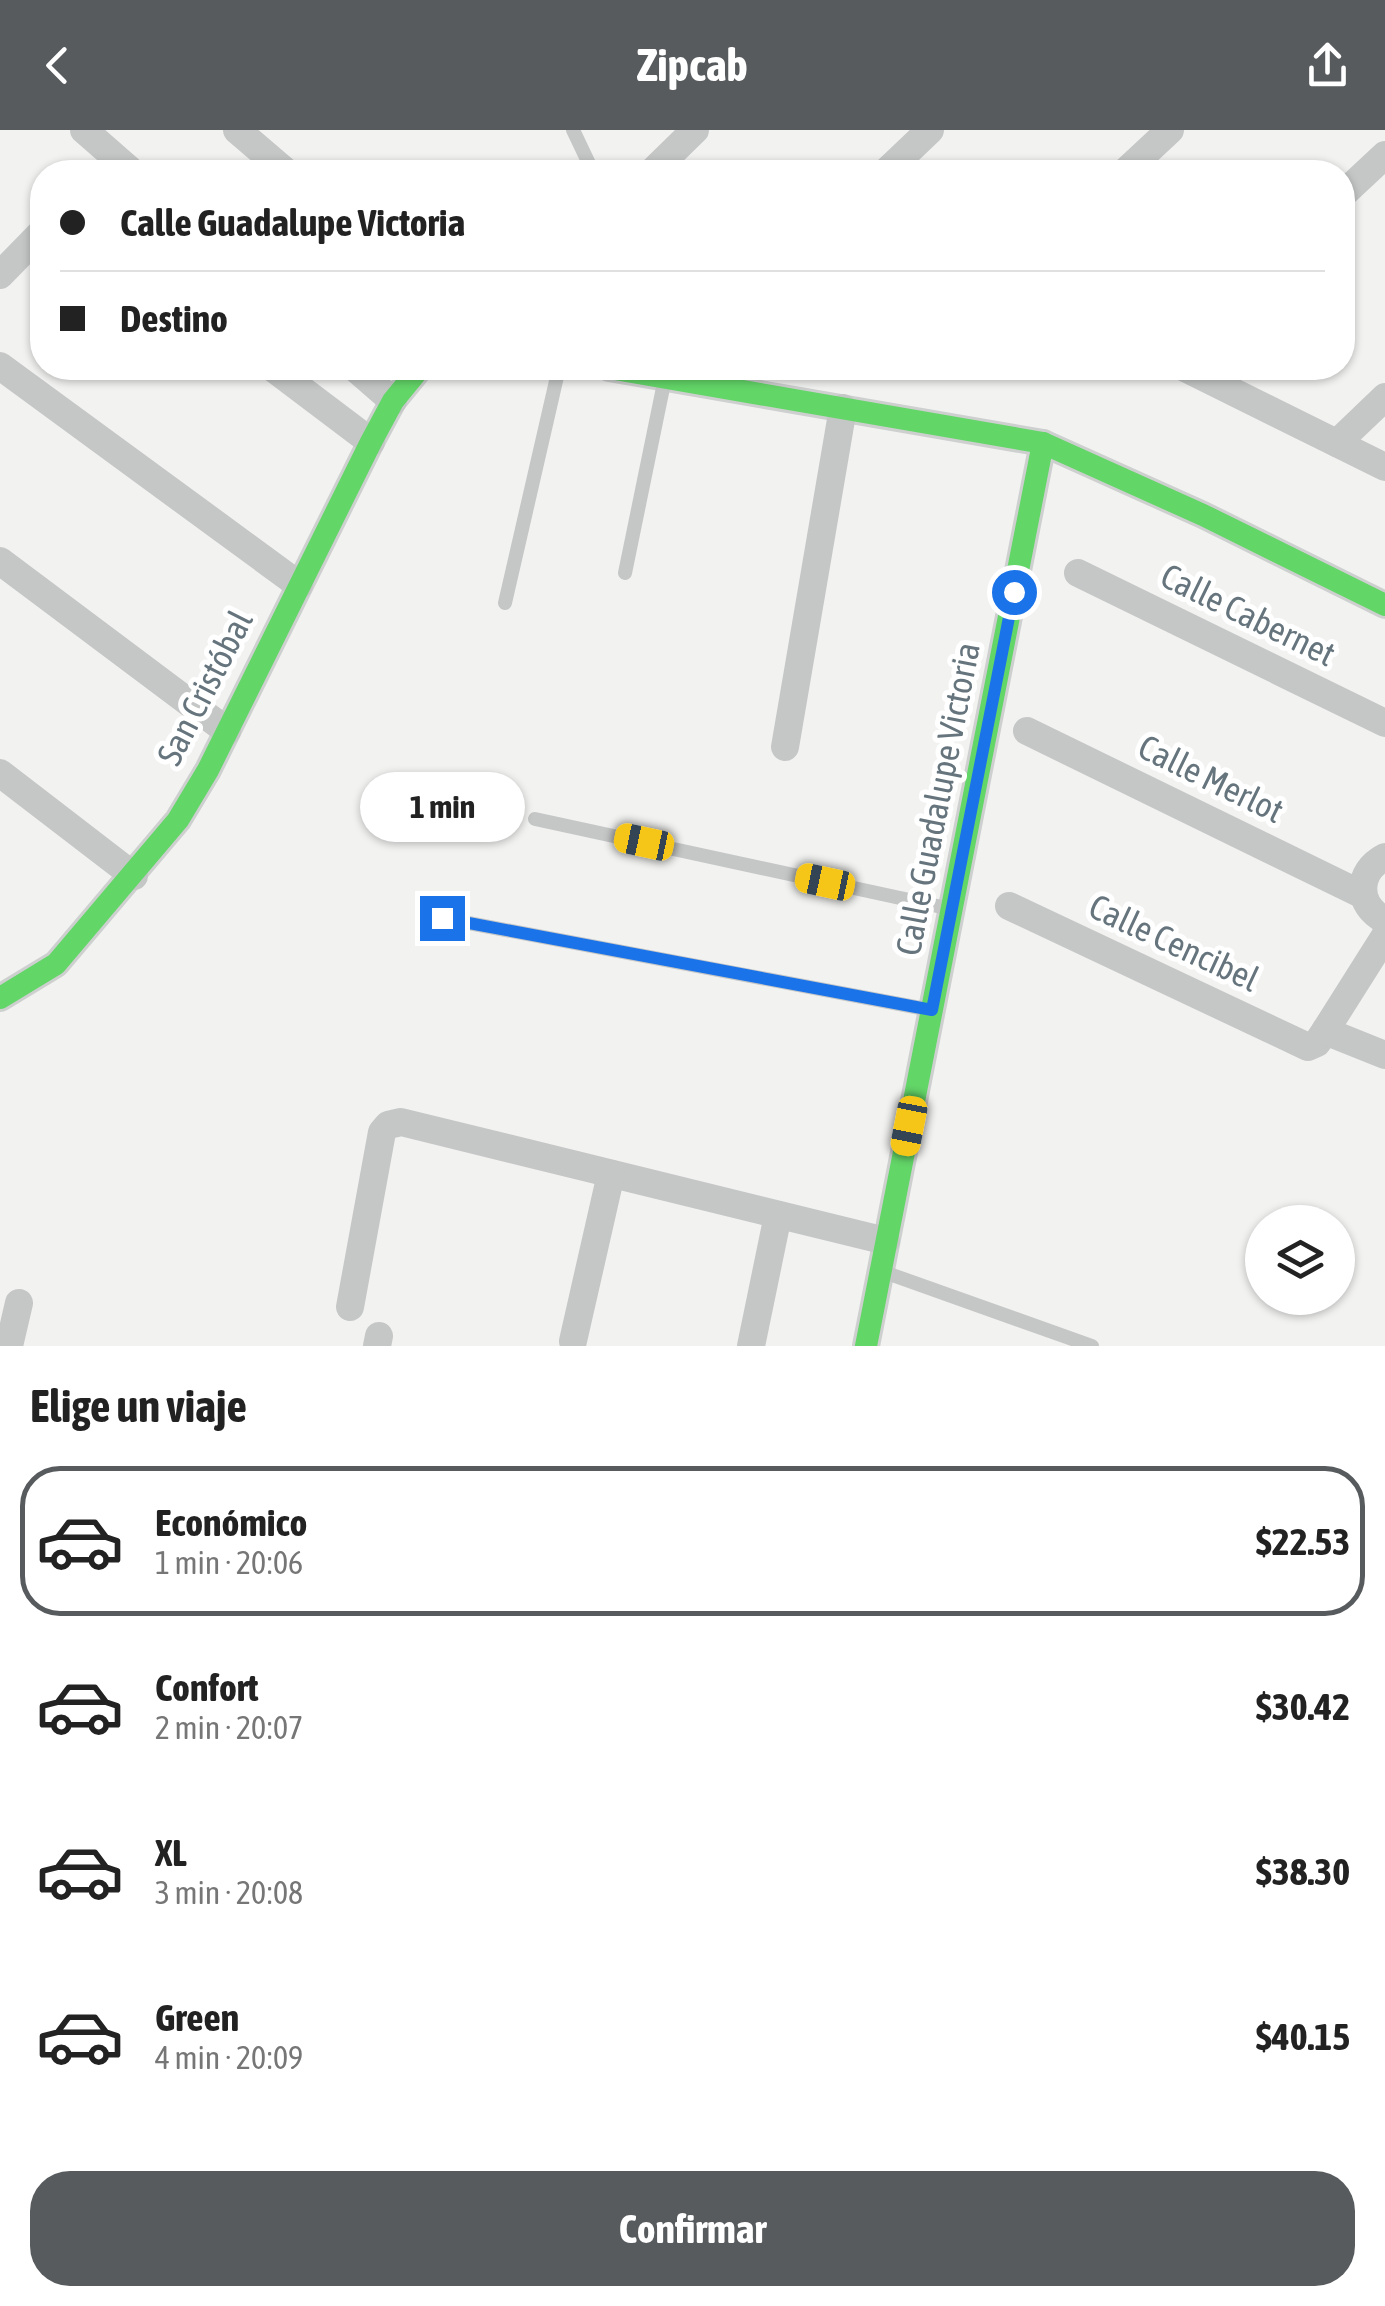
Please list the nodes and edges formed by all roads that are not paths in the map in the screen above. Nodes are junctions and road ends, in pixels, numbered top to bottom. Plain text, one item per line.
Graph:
1 (84, 130) edge
2 (237, 130) edge
3 (573, 130) edge
4 (695, 130) edge
5 (930, 130) edge
6 (1170, 130) edge
7 (1385, 154) edge
8 (110, 160) edge
9 (272, 160) edge
10 (587, 160) edge
11 (664, 160) edge
12 (899, 160) edge
13 (1139, 160) edge
14 (1355, 183) edge
15 (30, 244) edge
16 (0, 275) edge
17 (0, 366) edge
18 (289, 380) edge
19 (373, 380) edge
20 (410, 380) edge
21 (556, 380) edge
22 (664, 380) edge
23 (682, 380) edge
24 (1209, 380) edge
25 (1385, 397) edge
26 (393, 401) junction
27 (843, 408) junction
28 (370, 442) junction
29 (1044, 442) junction
30 (1337, 443) junction
31 (1385, 467) edge
32 (0, 561) edge
33 (624, 573) dead end
34 (1078, 573) dead end
35 (299, 586) junction
36 (505, 603) dead end
37 (1385, 605) edge
38 (1385, 724) edge
39 (227, 731) junction
40 (1028, 732) dead end
41 (786, 747) dead end
42 (0, 773) edge
43 (534, 818) dead end
44 (1385, 856) edge
45 (134, 876) junction
46 (1363, 895) junction
47 (1008, 906) dead end
48 (952, 910) junction
49 (442, 918) dead end
50 (1385, 920) edge
51 (1385, 936) edge
52 (6, 986) edge
53 (932, 1010) junction
54 (1317, 1039) junction
55 (1385, 1055) edge
56 (611, 1174) junction
57 (778, 1215) junction
58 (886, 1241) junction
59 (880, 1270) junction
60 (19, 1303) dead end
61 (350, 1307) dead end
62 (573, 1341) dead end
63 (9, 1346) edge
64 (751, 1346) edge
65 (866, 1346) edge
66 (1092, 1346) edge

1 - 8 street
2 - 9 street
3 - 10 lane
4 - 11 street
5 - 12 street
6 - 13 street
7 - 14 street
15 - 16 street
17 - 35 street
18 - 28 street
19 - 26 street
20 - 26 street, San Cristóbal
21 - 36 lane
22 - 33 lane
23 - 27 street
24 - 30 street
25 - 30 street
26 - 28 street, San Cristóbal
27 - 29 street
27 - 41 street
28 - 35 street, San Cristóbal
29 - 37 street
29 - 48 street, Calle Guadalupe Victoria
30 - 31 street
32 - 39 street
34 - 38 street, Calle Cabernet
35 - 39 street, San Cristóbal
39 - 45 street, San Cristóbal
40 - 46 street, Calle Merlot
42 - 45 street
43 - 48 lane
44 - 46 street
45 - 52 street, San Cristóbal
46 - 50 street
47 - 54 street, Calle Cencibel
48 - 53 street, Calle Guadalupe Victoria
49 - 53 lane
51 - 54 street
53 - 58 street, Calle Guadalupe Victoria
54 - 55 street, Calle Cencibel
56 - 57 street
56 - 61 street
56 - 62 street
57 - 58 street
57 - 64 street
58 - 59 street, Calle Guadalupe Victoria
59 - 65 street, Calle Guadalupe Victoria
59 - 66 lane
60 - 63 street

